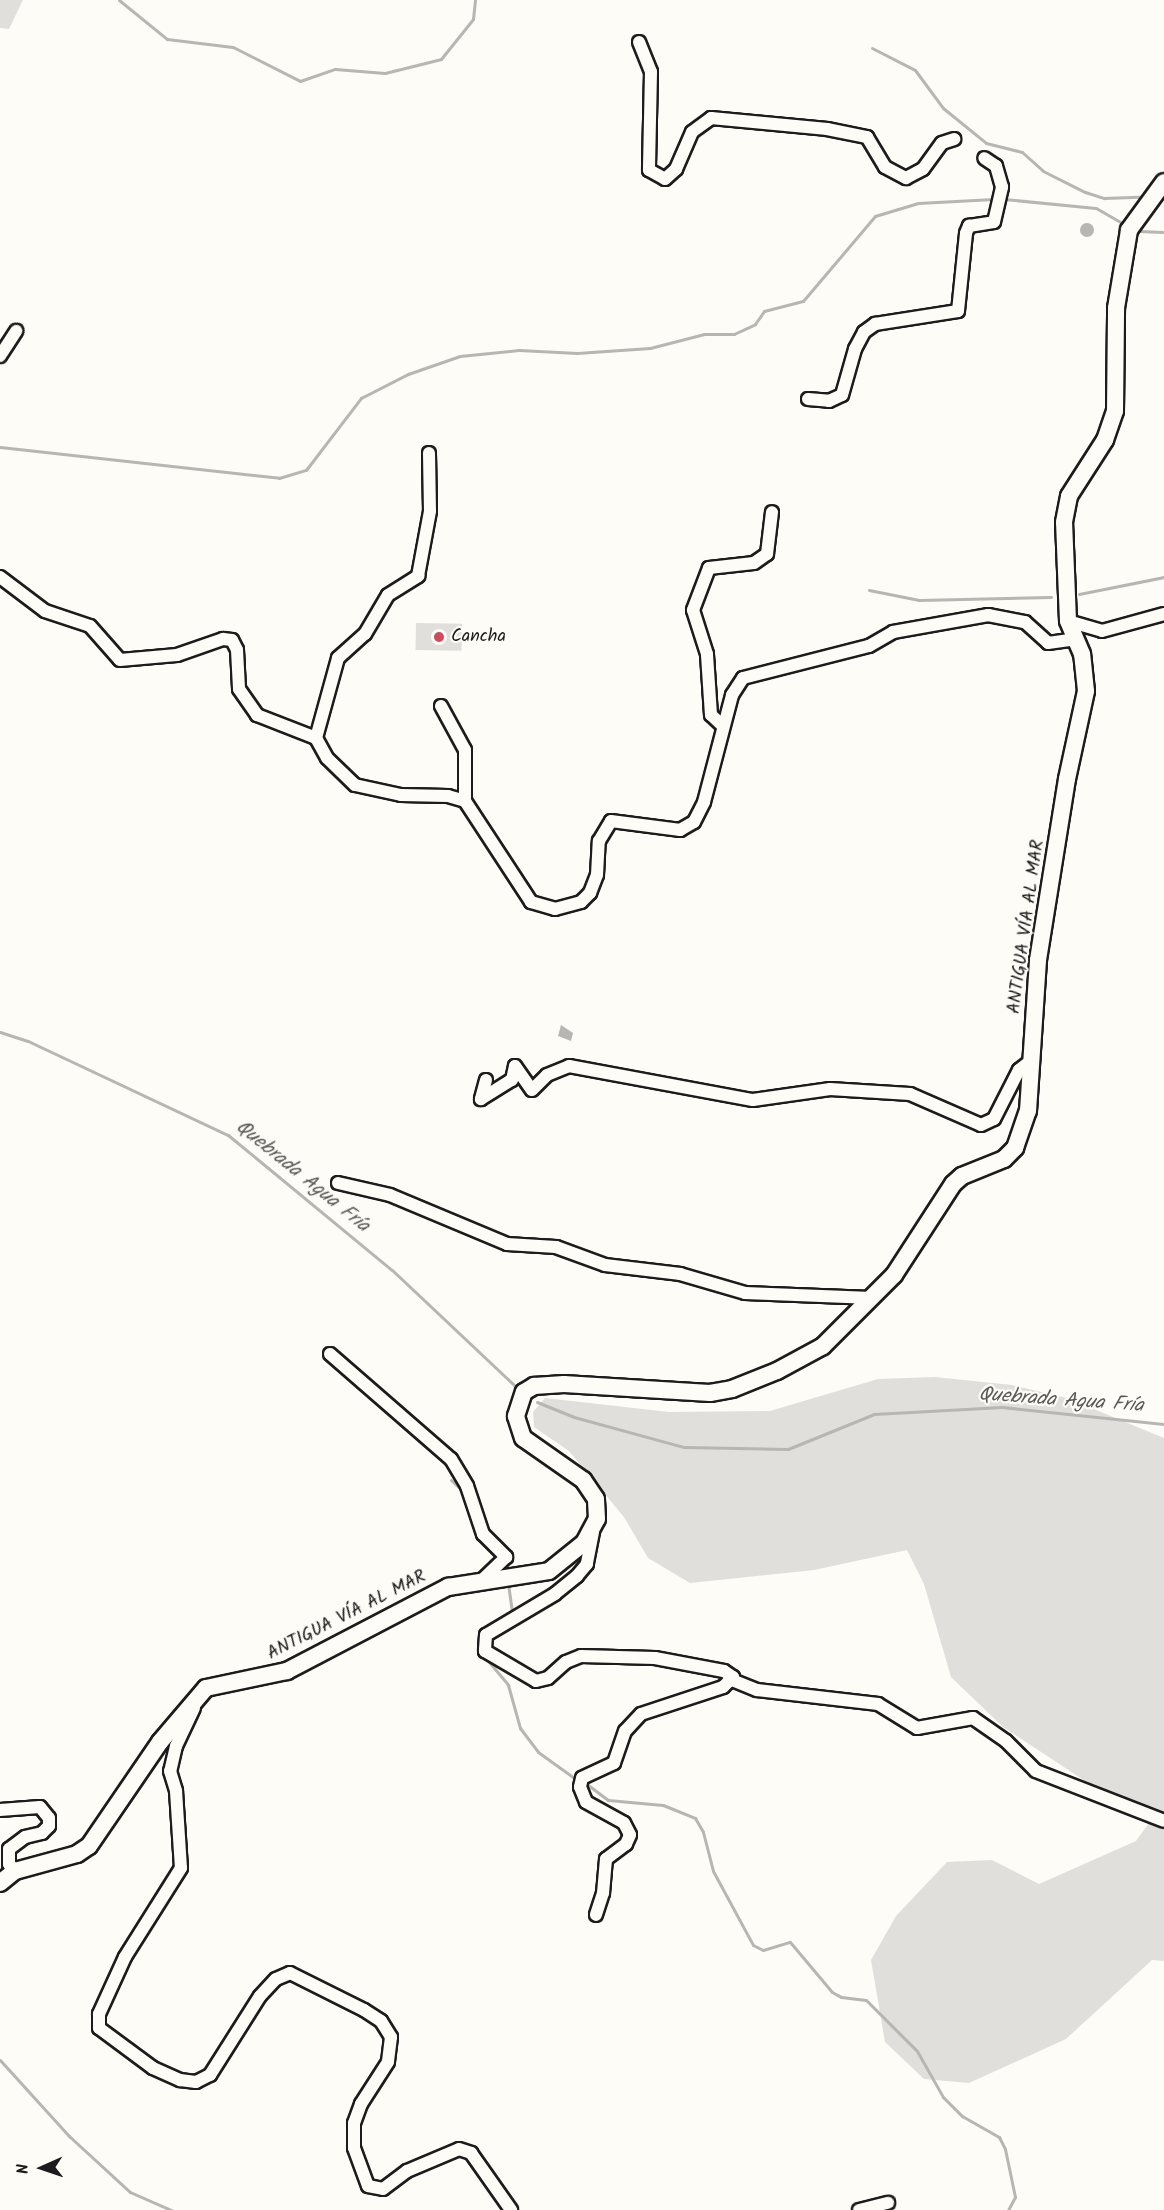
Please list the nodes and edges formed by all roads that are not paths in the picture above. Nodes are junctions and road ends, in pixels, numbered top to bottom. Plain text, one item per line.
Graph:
1 (639, 42) dead end
2 (954, 139) dead end
3 (984, 158) dead end
4 (1164, 182) edge
5 (16, 331) dead end
6 (0, 356) edge
7 (808, 399) dead end
8 (429, 453) dead end
9 (772, 512) dead end
10 (2, 582) edge
11 (1164, 614) edge
12 (1068, 621) junction
13 (1077, 639) junction
14 (441, 706) dead end
15 (723, 726) junction
16 (316, 738) junction
17 (465, 801) junction
18 (1033, 1059) junction
19 (486, 1080) dead end
20 (338, 1183) dead end
21 (872, 1298) junction
22 (330, 1354) dead end
23 (592, 1532) junction
24 (482, 1580) junction
25 (732, 1680) junction
26 (202, 1691) junction
27 (0, 1810) edge
28 (1164, 1821) edge
29 (15, 1871) junction
30 (0, 1883) edge
31 (596, 1915) dead end
32 (888, 2203) dead end
33 (511, 2210) edge
34 (859, 2210) edge

1 - 2 street
3 - 7 street
4 - 12 main road, ANTIGUA VÍA AL MAR
5 - 6 street
8 - 16 street
9 - 15 street
10 - 16 street
11 - 12 street
12 - 13 main road, ANTIGUA VÍA AL MAR
13 - 15 street
13 - 18 main road, ANTIGUA VÍA AL MAR
14 - 17 street
15 - 17 street
16 - 17 street
18 - 19 street
18 - 21 main road, ANTIGUA VÍA AL MAR
20 - 21 street
21 - 23 main road, ANTIGUA VÍA AL MAR
22 - 24 street
23 - 24 main road, ANTIGUA VÍA AL MAR
23 - 25 street
24 - 26 main road, ANTIGUA VÍA AL MAR
25 - 28 street
25 - 31 street
26 - 29 main road
26 - 33 street
27 - 29 street
29 - 30 main road
32 - 34 street

